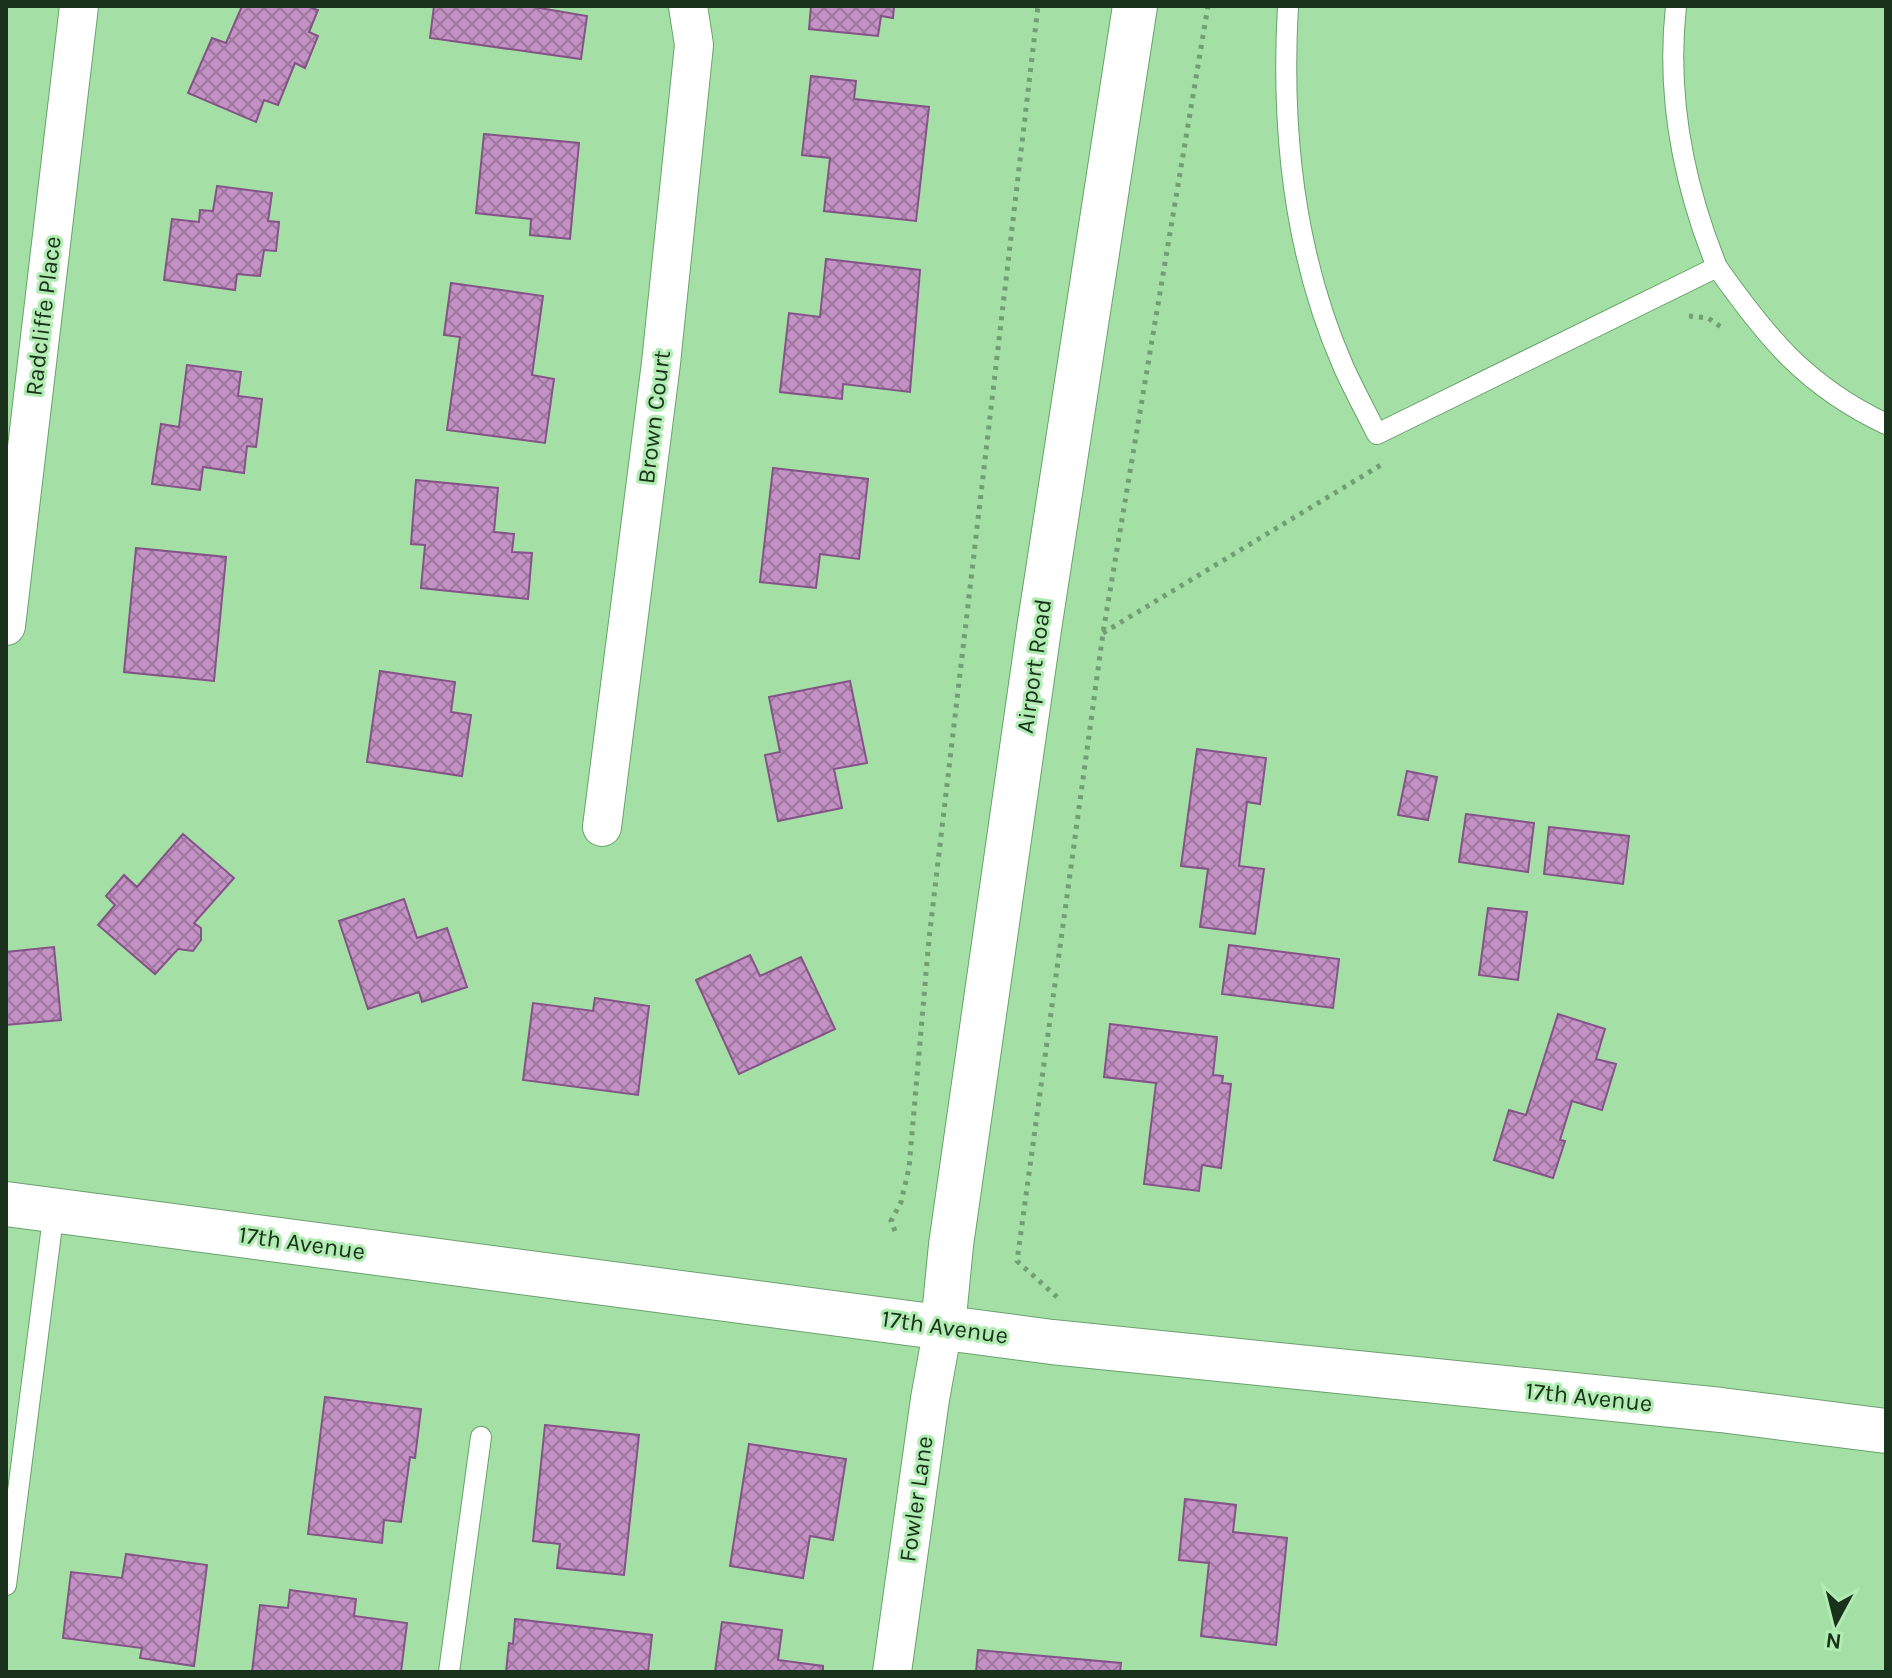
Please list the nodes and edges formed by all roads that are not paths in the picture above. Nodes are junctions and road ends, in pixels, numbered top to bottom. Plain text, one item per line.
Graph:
1 (79, 6) edge
2 (688, 6) edge
3 (1135, 6) edge
4 (1288, 6) edge
5 (1676, 6) edge
6 (1717, 267) junction
7 (1886, 424) edge
8 (6, 626) edge
9 (602, 827) dead end
10 (6, 1204) edge
11 (54, 1210) junction
12 (943, 1327) junction
13 (1886, 1431) edge
14 (481, 1437) dead end
15 (6, 1585) edge
16 (449, 1672) edge
17 (892, 1672) edge

1 - 8 street, Radcliffe Place
2 - 9 street, Brown Court
3 - 12 main road, Airport Road
4 - 6 lane
5 - 6 lane
6 - 7 lane
10 - 11 main road, 17th Avenue
11 - 12 main road, 17th Avenue
11 - 15 lane
12 - 13 main road, 17th Avenue
12 - 17 street, Fowler Lane
14 - 16 lane

